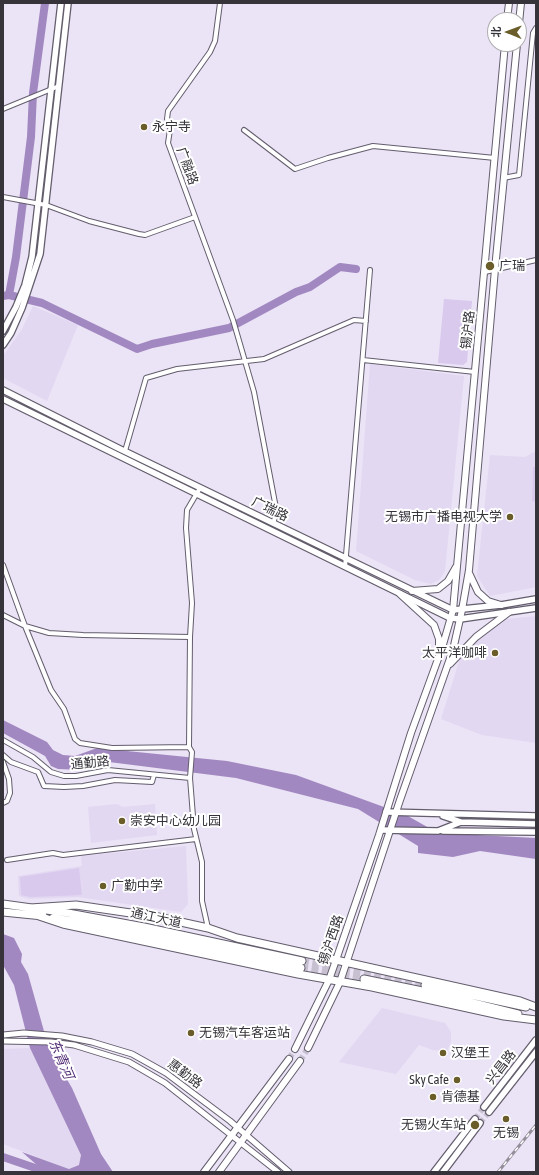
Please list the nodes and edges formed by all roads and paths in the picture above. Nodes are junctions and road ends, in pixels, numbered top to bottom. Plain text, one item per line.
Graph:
1 (61, 3) edge
2 (68, 3) edge
3 (220, 3) edge
4 (536, 28) edge
5 (504, 52) edge
6 (516, 52) edge
7 (59, 86) junction
8 (51, 89) junction
9 (3, 109) edge
10 (244, 130) dead end
11 (495, 158) junction
12 (503, 178) junction
13 (5, 197) edge
14 (38, 203) junction
15 (46, 205) junction
16 (195, 217) junction
17 (536, 260) edge
18 (495, 269) junction
19 (370, 270) dead end
20 (485, 272) junction
21 (28, 286) junction
22 (19, 308) junction
23 (366, 321) junction
24 (3, 332) edge
25 (3, 344) edge
26 (245, 360) junction
27 (364, 360) junction
28 (475, 372) junction
29 (3, 390) edge
30 (3, 399) edge
31 (125, 451) junction
32 (200, 488) junction
33 (196, 494) junction
34 (273, 523) junction
35 (346, 558) junction
36 (458, 564) junction
37 (3, 565) edge
38 (346, 567) junction
39 (469, 570) junction
40 (412, 590) junction
41 (400, 594) junction
42 (536, 599) edge
43 (501, 606) junction
44 (536, 608) edge
45 (453, 610) junction
46 (462, 610) junction
47 (509, 612) junction
48 (3, 615) edge
49 (450, 618) junction
50 (460, 619) junction
51 (25, 626) junction
52 (190, 637) junction
53 (438, 658) junction
54 (448, 667) junction
55 (3, 740) edge
56 (189, 746) junction
57 (3, 755) edge
58 (3, 762) edge
59 (154, 775) junction
60 (190, 778) junction
61 (3, 803) edge
62 (386, 812) junction
63 (396, 812) junction
64 (439, 814) junction
65 (536, 816) edge
66 (462, 822) junction
67 (536, 824) edge
68 (438, 831) junction
69 (536, 832) edge
70 (380, 833) junction
71 (390, 833) junction
72 (196, 839) junction
73 (7, 860) dead end
74 (3, 904) edge
75 (30, 908) junction
76 (3, 912) edge
77 (39, 916) junction
78 (208, 928) junction
79 (336, 960) junction
80 (346, 962) junction
81 (364, 979) tunnel mouth
82 (329, 980) junction
83 (340, 982) junction
84 (425, 985) tunnel mouth
85 (536, 1008) edge
86 (536, 1019) edge
87 (3, 1034) edge
88 (536, 1040) edge
89 (3, 1041) edge
90 (308, 1048) tunnel mouth
91 (294, 1049) tunnel mouth
92 (536, 1052) edge
93 (289, 1059) tunnel mouth
94 (300, 1061) tunnel mouth
95 (484, 1107) tunnel mouth
96 (490, 1112) tunnel mouth
97 (475, 1118) tunnel mouth
98 (480, 1123) tunnel mouth
99 (237, 1127) junction
100 (231, 1136) junction
101 (244, 1136) junction
102 (240, 1142) junction
103 (204, 1172) edge
104 (219, 1172) edge
105 (278, 1172) edge
106 (289, 1172) edge
107 (434, 1172) edge
108 (443, 1172) edge

1 - 8 main road
2 - 7 main road
3 - 16 street, 广融路
4 - 12 street
5 - 11 main road, 锡沪路
6 - 12 main road, 锡沪路
7 - 8 street
7 - 15 main road
8 - 9 street
8 - 14 main road
10 - 11 street
11 - 20 main road, 锡沪路
12 - 18 main road, 锡沪路
13 - 14 street
14 - 15 street
14 - 21 main road
15 - 16 street
15 - 21 main road
16 - 26 street, 广融路
17 - 18 street
18 - 20 street
18 - 39 main road, 锡沪路
19 - 23 street
20 - 28 main road, 锡沪路
21 - 22 main road
22 - 24 main road
22 - 25 main road
23 - 26 street
23 - 27 street
26 - 31 street
26 - 34 street
27 - 28 street
27 - 35 street
28 - 36 main road, 锡沪路
29 - 31 main road, 广瑞路
30 - 33 main road, 广瑞路
31 - 32 main road, 广瑞路
32 - 33 street
32 - 34 main road, 广瑞路
33 - 38 main road, 广瑞路
33 - 52 street
34 - 35 main road, 广瑞路
35 - 38 street
35 - 40 main road, 广瑞路
36 - 40 main road
36 - 45 main road, 锡沪路
37 - 51 street
38 - 41 main road, 广瑞路
39 - 43 main road
39 - 46 main road, 锡沪路
40 - 45 main road, 广瑞路
41 - 49 main road, 广瑞路
41 - 53 main road
42 - 43 main road, 广瑞路
43 - 46 main road, 广瑞路
44 - 47 main road, 广瑞路
45 - 46 main road, 广瑞路
45 - 49 main road, 锡沪路
46 - 50 main road, 锡沪路
47 - 50 main road, 广瑞路
47 - 54 main road
48 - 51 street
49 - 50 main road, 广瑞路
49 - 53 main road
50 - 54 main road, 锡沪路
51 - 52 street
51 - 56 street
52 - 56 street
53 - 62 main road, 锡沪西路
54 - 63 main road, 锡沪西路
55 - 59 street, 通勤路
56 - 60 street
57 - 59 street
58 - 61 street
59 - 60 street, 通勤路
60 - 72 street
62 - 63 main road
62 - 70 main road, 锡沪西路
63 - 64 main road
63 - 71 main road, 锡沪西路
64 - 65 main road
64 - 66 main road
66 - 67 main road
66 - 68 main road
68 - 69 main road
68 - 71 main road
70 - 71 main road
70 - 79 main road, 锡沪西路
71 - 80 main road, 锡沪西路
72 - 73 street
72 - 78 street
74 - 75 highway, 通江大道
75 - 77 highway, 通江大道
75 - 78 highway
76 - 77 highway, 通江大道
77 - 82 highway
78 - 79 highway
79 - 80 highway
79 - 82 main road, 锡沪西路
80 - 83 main road, 锡沪西路
80 - 85 highway
81 - 86 highway
82 - 83 highway
82 - 91 main road, 锡沪西路
83 - 86 highway
83 - 90 main road, 锡沪西路
84 - 85 highway
87 - 99 street, 惠勤路
88 - 95 main road, 兴昌路
89 - 100 street, 惠勤路
92 - 96 main road, 兴昌路
93 - 99 main road
94 - 101 main road
97 - 107 main road
98 - 108 main road
99 - 100 main road
99 - 101 street, 惠勤路
100 - 102 street, 惠勤路
100 - 103 main road
101 - 102 main road
101 - 106 street, 惠勤路
102 - 104 main road
102 - 105 street, 惠勤路

